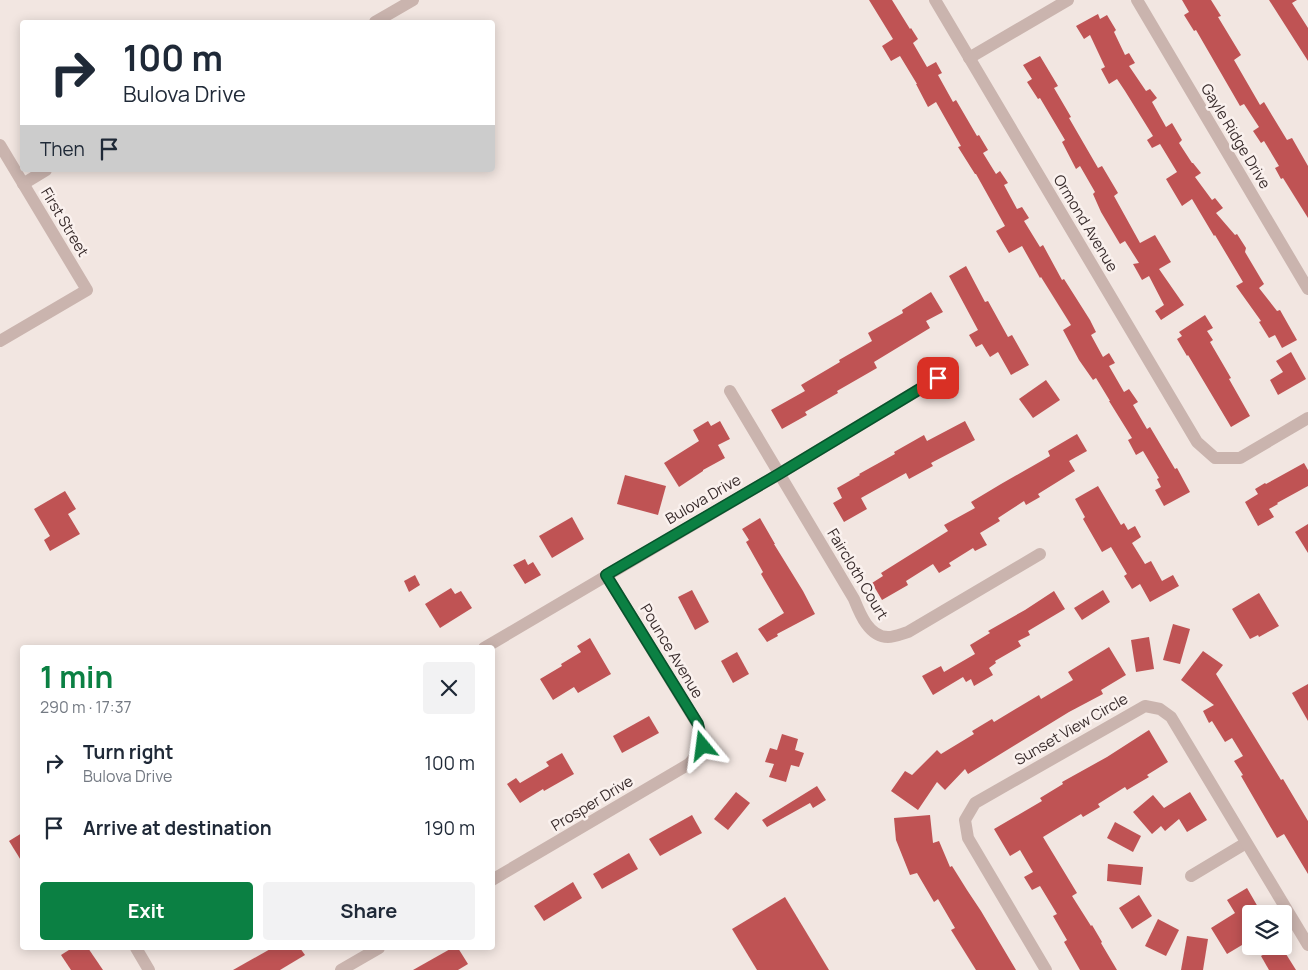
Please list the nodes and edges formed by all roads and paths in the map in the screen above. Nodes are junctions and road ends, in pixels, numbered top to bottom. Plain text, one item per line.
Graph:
1 (413, 0) edge
2 (935, 0) edge
3 (1068, 0) edge
4 (1137, 0) edge
5 (378, 20) edge
6 (969, 58) junction
7 (0, 145) edge
8 (43, 172) edge
9 (23, 184) junction
10 (1308, 290) edge
11 (0, 341) edge
12 (938, 378) dead end
13 (730, 391) dead end
14 (1308, 418) edge
15 (779, 474) junction
16 (1040, 554) dead end
17 (606, 575) junction
18 (489, 645) edge
19 (703, 746) joint
20 (1246, 843) junction
21 (1191, 876) dead end
22 (495, 878) edge
23 (1308, 945) edge
24 (137, 950) edge
25 (375, 950) edge
26 (149, 970) edge
27 (340, 970) edge
28 (1046, 970) edge

1 - 5 street
2 - 6 street, Ormond Avenue
3 - 6 street
4 - 10 street, Gayle Ridge Drive
6 - 14 street, Ormond Avenue
7 - 9 street, First Street
8 - 9 street
9 - 11 street, First Street
12 - 15 street, Bulova Drive
13 - 15 street
15 - 16 street, Faircloth Court
15 - 17 street, Bulova Drive
17 - 18 street, Bulova Drive
17 - 19 street, Pounce Avenue
19 - 22 street, Prosper Drive
20 - 21 street
20 - 23 street, Sunset View Circle
20 - 28 street, Sunset View Circle
24 - 26 street
25 - 27 street

